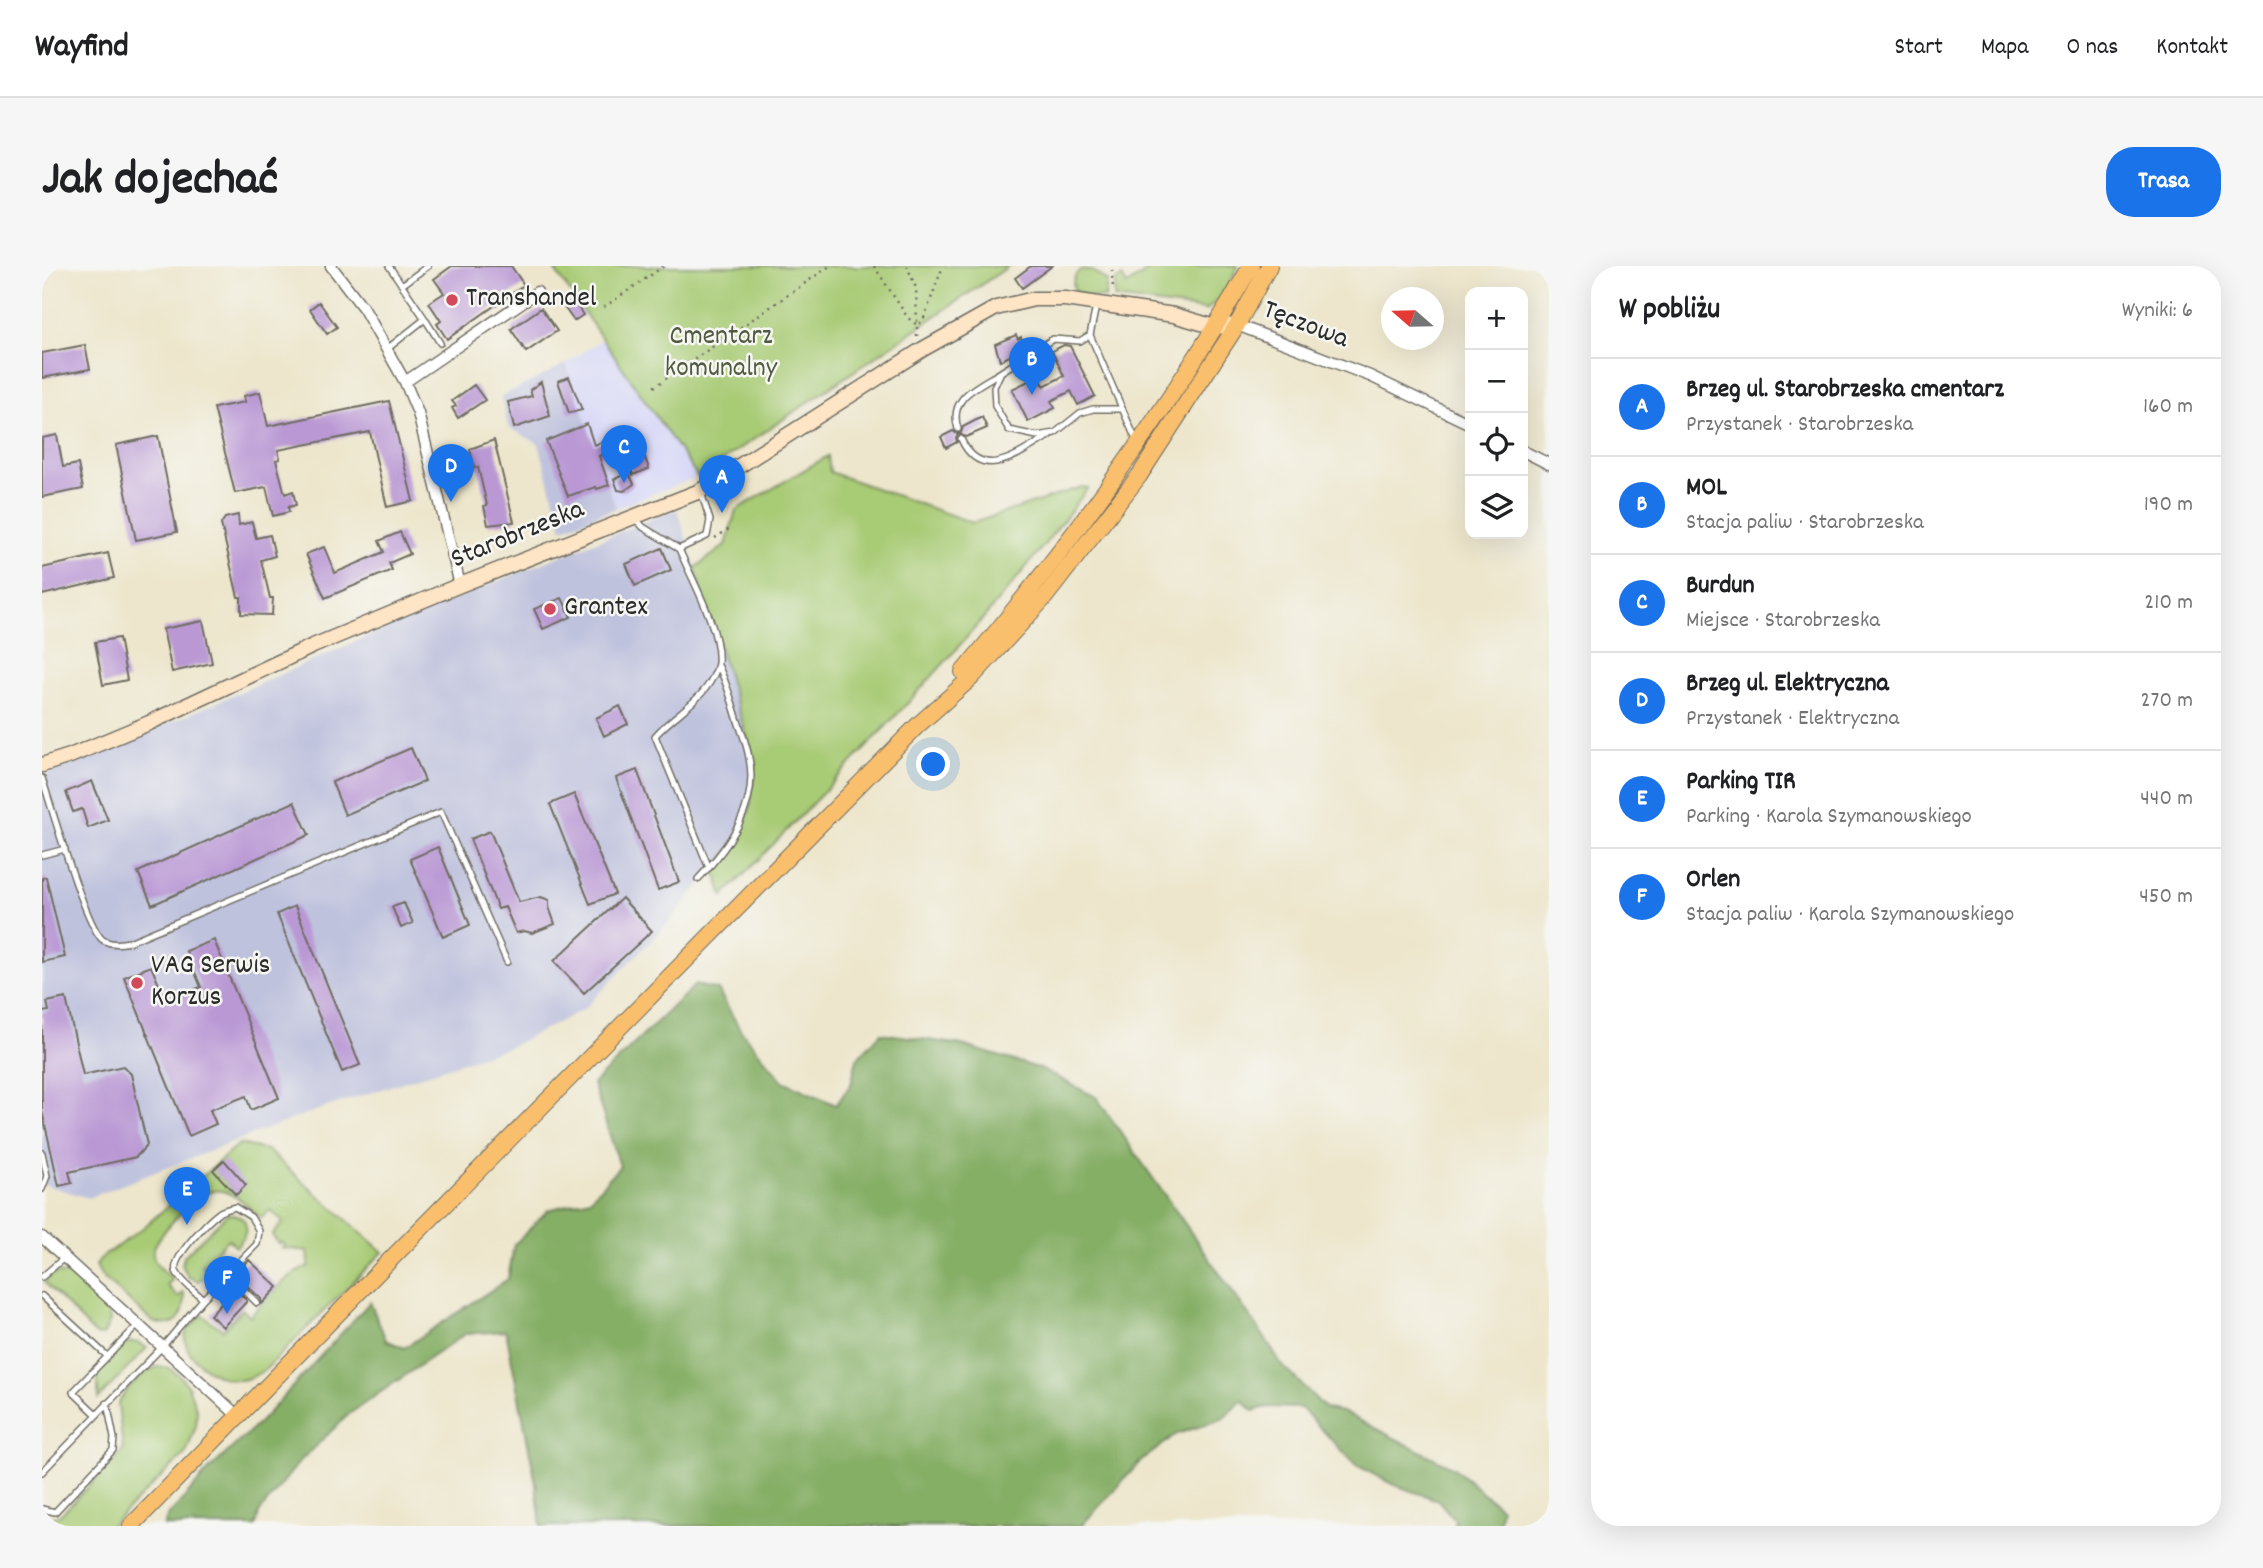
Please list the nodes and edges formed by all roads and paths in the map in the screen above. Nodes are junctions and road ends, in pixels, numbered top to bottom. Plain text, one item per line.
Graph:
1 (331, 266) edge
2 (389, 266) edge
3 (428, 266) edge
4 (664, 266) edge
5 (831, 266) edge
6 (874, 266) edge
7 (907, 266) edge
8 (943, 266) edge
9 (1251, 266) edge
10 (1269, 266) edge
11 (1112, 270) dead end
12 (402, 285) junction
13 (537, 292) dead end
14 (1096, 303) junction
15 (1113, 305) junction
16 (604, 307) dead end
17 (425, 319) junction
18 (917, 325) junction
19 (1237, 325) junction
20 (1215, 327) junction
21 (1090, 335) junction
22 (440, 342) dead end
23 (387, 349) junction
24 (923, 349) junction
25 (1001, 372) junction
26 (405, 382) junction
27 (654, 387) dead end
28 (1122, 408) junction
29 (1465, 422) edge
30 (957, 429) dead end
31 (1055, 433) junction
32 (961, 439) dead end
33 (1138, 445) junction
34 (1528, 453) edge
35 (1549, 464) edge
36 (700, 491) junction
37 (634, 517) junction
38 (679, 550) junction
39 (460, 585) junction
40 (718, 665) junction
41 (918, 725) junction
42 (42, 765) edge
43 (42, 778) edge
44 (65, 849) junction
45 (42, 855) edge
46 (709, 868) junction
47 (698, 878) dead end
48 (507, 962) dead end
49 (42, 1153) edge
50 (42, 1189) edge
51 (42, 1237) edge
52 (65, 1256) junction
53 (227, 1273) junction
54 (42, 1278) edge
55 (42, 1296) edge
56 (203, 1299) junction
57 (257, 1303) dead end
58 (138, 1325) junction
59 (163, 1346) junction
60 (107, 1356) junction
61 (107, 1403) junction
62 (96, 1414) junction
63 (237, 1416) junction
64 (42, 1472) edge
65 (42, 1509) edge
66 (131, 1526) edge

1 - 23 street
2 - 12 lane
3 - 12 lane
4 - 16 path
5 - 27 path
6 - 18 path
7 - 18 path
8 - 18 path
9 - 20 main road
10 - 19 main road
11 - 15 path
12 - 17 lane
13 - 26 street
14 - 15 street, Starobrzeska
14 - 21 lane
14 - 24 street, Starobrzeska
15 - 20 street, Starobrzeska
17 - 22 lane
17 - 23 lane
18 - 24 path
19 - 20 street, Starobrzeska
19 - 29 street, Tęczowa
19 - 41 main road
20 - 33 main road
21 - 25 lane
21 - 28 lane
23 - 26 street
24 - 36 street, Starobrzeska
25 - 30 lane
25 - 31 lane
26 - 39 street
28 - 31 lane
28 - 33 lane
31 - 32 lane
33 - 41 main road
34 - 35 street
36 - 37 street, Starobrzeska
36 - 38 lane
37 - 38 lane
37 - 39 street, Starobrzeska
38 - 40 lane
39 - 42 street, Starobrzeska
40 - 46 lane
40 - 46 lane
41 - 63 main road
43 - 44 lane
44 - 45 lane
44 - 48 lane
46 - 47 lane
49 - 50 lane
51 - 52 street
52 - 54 lane
52 - 58 street
53 - 56 lane
53 - 56 lane
53 - 57 lane
55 - 60 lane
56 - 59 lane
58 - 59 street
58 - 60 lane
59 - 61 lane
59 - 63 street
60 - 62 lane
61 - 62 lane
61 - 65 lane
62 - 64 lane
63 - 66 main road

